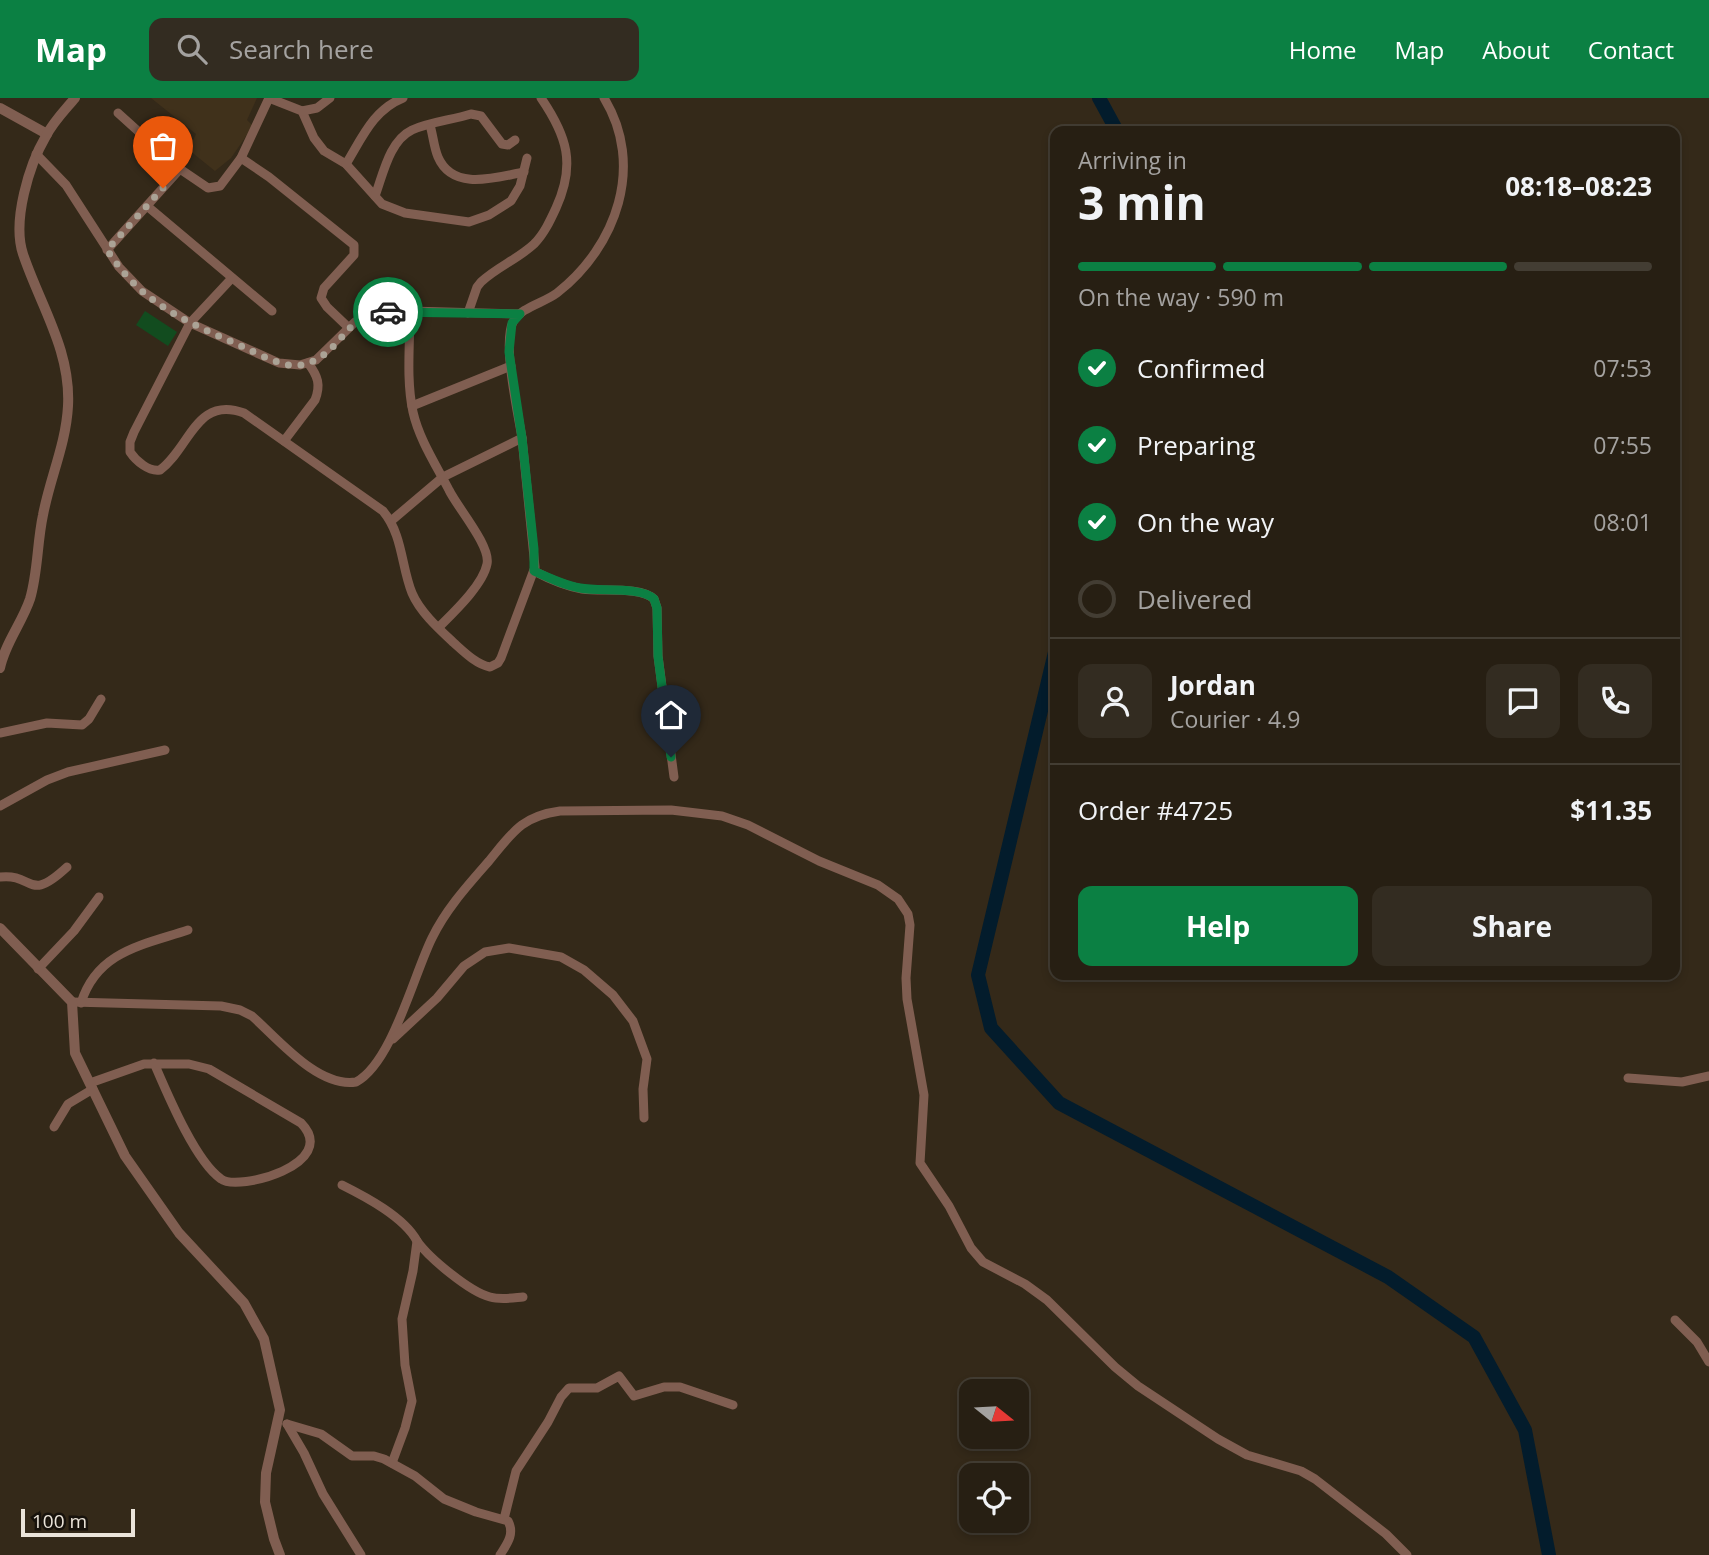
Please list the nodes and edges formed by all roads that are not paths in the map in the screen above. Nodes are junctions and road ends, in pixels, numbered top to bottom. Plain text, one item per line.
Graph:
1 (75, 98) edge
2 (269, 98) edge
3 (330, 98) edge
4 (403, 98) edge
5 (541, 98) edge
6 (604, 98) edge
7 (0, 108) edge
8 (302, 111) junction
9 (118, 113) dead end
10 (430, 125) junction
11 (47, 134) junction
12 (514, 140) dead end
13 (36, 154) junction
14 (241, 158) junction
15 (527, 158) dead end
16 (345, 164) junction
17 (180, 169) junction
18 (524, 172) junction
19 (374, 196) junction
20 (147, 206) junction
21 (107, 250) junction
22 (232, 278) junction
23 (272, 311) dead end
24 (410, 311) junction
25 (468, 313) junction
26 (520, 314) junction
27 (190, 323) junction
28 (349, 328) junction
29 (308, 363) junction
30 (511, 366) junction
31 (412, 406) junction
32 (522, 438) junction
33 (284, 441) junction
34 (443, 477) junction
35 (391, 521) junction
36 (534, 571) junction
37 (439, 627) junction
38 (0, 668) edge
39 (101, 699) dead end
40 (0, 733) edge
41 (166, 750) dead end
42 (674, 777) dead end
43 (0, 806) edge
44 (66, 867) dead end
45 (0, 877) edge
46 (99, 897) dead end
47 (0, 928) edge
48 (188, 930) dead end
49 (38, 969) junction
50 (77, 1003) junction
51 (389, 1042) junction
52 (154, 1063) junction
53 (1709, 1076) edge
54 (1628, 1078) dead end
55 (91, 1086) junction
56 (645, 1118) dead end
57 (54, 1127) dead end
58 (342, 1185) dead end
59 (417, 1241) junction
60 (523, 1297) dead end
61 (1675, 1320) dead end
62 (1709, 1362) edge
63 (733, 1405) dead end
64 (280, 1410) junction
65 (287, 1424) junction
66 (391, 1463) junction
67 (504, 1519) junction
68 (280, 1555) edge
69 (361, 1555) edge
70 (500, 1555) edge
71 (1407, 1555) edge

1 - 11 street
2 - 8 street
2 - 14 street
3 - 8 street
4 - 16 street
5 - 25 street
6 - 26 street
7 - 11 street
8 - 16 street
9 - 17 street
10 - 12 street
10 - 18 street
10 - 19 street
11 - 13 street
13 - 21 street
13 - 38 street
14 - 17 street
14 - 28 street
15 - 18 street
16 - 19 street
17 - 20 street
18 - 19 street
20 - 21 street
20 - 22 street
21 - 27 street
22 - 23 street
22 - 27 street
24 - 25 street
24 - 28 street
24 - 31 street
25 - 26 street
26 - 30 street
27 - 29 street
27 - 33 street
28 - 29 street
29 - 33 street
30 - 31 street
30 - 32 street
31 - 34 street
32 - 34 street
32 - 36 street
33 - 35 street
34 - 35 street
34 - 37 street
35 - 37 street
36 - 37 street
36 - 42 street
39 - 40 street
41 - 43 street
44 - 45 street
46 - 49 street
47 - 49 street
48 - 50 street
49 - 50 street
50 - 51 street
50 - 55 street
51 - 56 street
51 - 71 street
52 - 52 street
52 - 55 street
53 - 54 street
55 - 57 street
55 - 64 street
58 - 59 street
59 - 60 street
59 - 66 street
61 - 62 street
63 - 67 street
64 - 65 street
64 - 68 street
65 - 66 street
65 - 69 street
66 - 67 street
67 - 70 street

